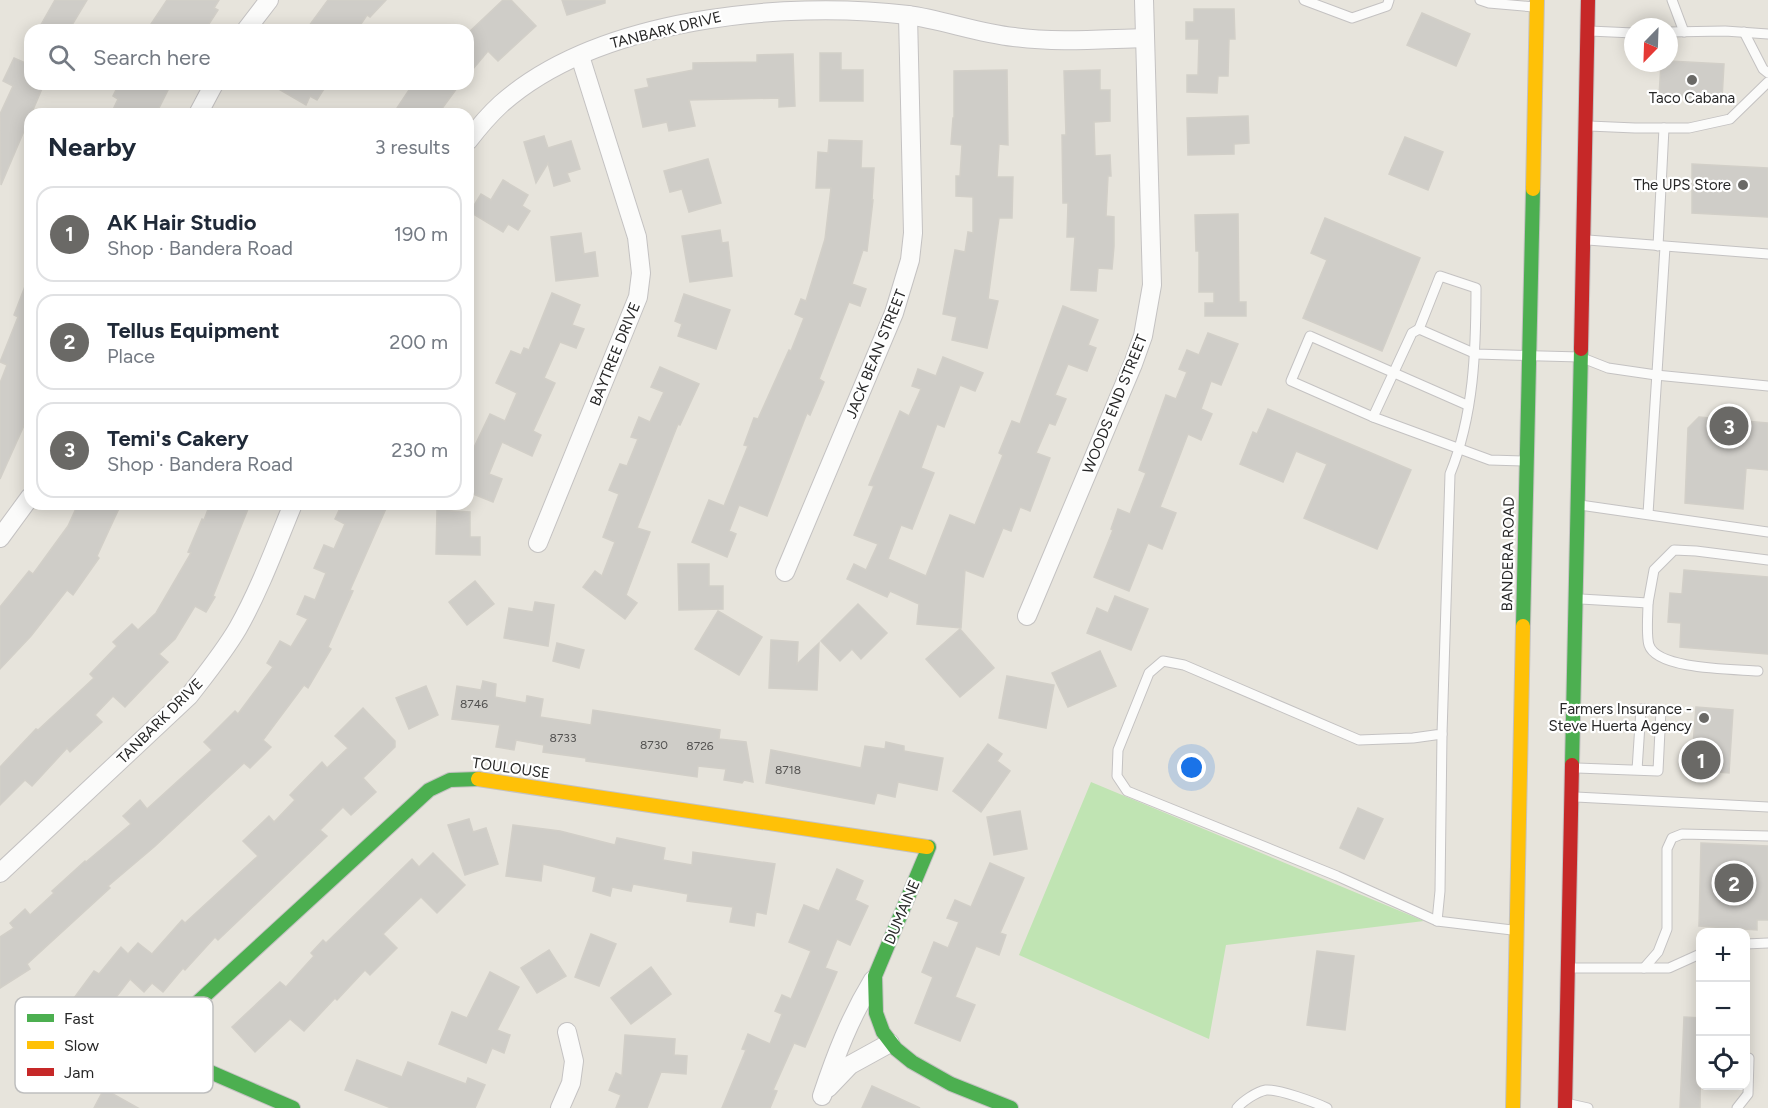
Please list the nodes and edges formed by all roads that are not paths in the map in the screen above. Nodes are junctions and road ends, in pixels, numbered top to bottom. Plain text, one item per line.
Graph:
1 (269, 0) edge
2 (1144, 0) edge
3 (1304, 0) edge
4 (1389, 0) edge
5 (1480, 0) edge
6 (1588, 0) edge
7 (1672, 0) edge
8 (1537, 4) edge
9 (908, 15) junction
10 (251, 24) edge
11 (1587, 31) junction
12 (1678, 32) edge
13 (1684, 32) junction
14 (1744, 32) junction
15 (1624, 33) edge
16 (1768, 34) edge
17 (1145, 38) junction
18 (580, 56) junction
19 (1768, 73) edge
20 (1768, 82) edge
21 (211, 90) edge
22 (201, 108) edge
23 (1585, 125) junction
24 (1664, 128) junction
25 (474, 134) edge
26 (1583, 240) junction
27 (1661, 246) junction
28 (1768, 254) edge
29 (1419, 329) junction
30 (1476, 354) junction
31 (1529, 357) junction
32 (1581, 357) junction
33 (1393, 373) junction
34 (1656, 375) junction
35 (1768, 386) edge
36 (1467, 405) junction
37 (1373, 417) junction
38 (1460, 449) junction
39 (1527, 461) junction
40 (1578, 504) junction
41 (24, 505) edge
42 (290, 510) edge
43 (1648, 514) junction
44 (1768, 532) edge
45 (0, 538) edge
46 (538, 543) dead end
47 (1768, 560) edge
48 (785, 572) dead end
49 (1575, 599) junction
50 (1648, 603) junction
51 (1027, 616) dead end
52 (1758, 671) dead end
53 (1442, 734) junction
54 (1572, 767) junction
55 (1637, 770) junction
56 (1571, 797) junction
57 (1768, 807) edge
58 (1768, 836) edge
59 (929, 847) joint
60 (0, 873) edge
61 (1437, 921) junction
62 (1517, 931) junction
63 (1768, 943) edge
64 (1750, 944) edge
65 (1696, 956) edge
66 (1568, 968) junction
67 (1644, 968) junction
68 (875, 976) junction
69 (203, 997) edge
70 (567, 1032) dead end
71 (890, 1043) junction
72 (213, 1073) edge
73 (1748, 1090) edge
74 (820, 1102) edge
75 (1309, 1104) edge
76 (1565, 1105) edge
77 (293, 1108) edge
78 (560, 1108) edge
79 (1011, 1108) edge
80 (1237, 1108) edge
81 (1327, 1108) edge
82 (1514, 1108) edge
83 (1588, 1108) edge
84 (1737, 1108) edge

1 - 10 street
2 - 17 street, WOODS END STREET
3 - 4 lane
5 - 8 lane
6 - 11 main road
7 - 13 lane
8 - 31 main road, BANDERA ROAD
9 - 17 street, TANBARK DRIVE
9 - 18 street, TANBARK DRIVE
9 - 48 street, JACK BEAN STREET
11 - 15 lane
11 - 23 main road
12 - 13 lane
13 - 14 lane
14 - 16 lane
14 - 19 lane
17 - 51 street, WOODS END STREET
18 - 25 street, TANBARK DRIVE
18 - 46 street, BAYTREE DRIVE
20 - 24 lane
21 - 22 street
23 - 24 lane
23 - 26 main road
24 - 27 lane
26 - 27 lane
26 - 32 main road
27 - 28 lane
27 - 34 lane
29 - 30 lane
29 - 30 lane
29 - 33 lane
30 - 31 lane
30 - 36 lane
31 - 32 lane
31 - 39 main road, BANDERA ROAD
32 - 34 lane
32 - 40 main road
33 - 36 lane
33 - 37 lane
33 - 37 lane
34 - 35 lane
34 - 43 lane
36 - 38 lane
37 - 38 lane
38 - 39 lane
38 - 53 lane
39 - 62 main road, BANDERA ROAD
40 - 43 lane
40 - 49 main road
41 - 45 street
42 - 60 street, TANBARK DRIVE
43 - 44 lane
47 - 50 lane
49 - 50 lane
49 - 54 main road
50 - 52 lane
53 - 61 lane
53 - 61 lane
54 - 55 lane
54 - 56 main road
55 - 55 lane
56 - 57 lane
56 - 66 main road
58 - 67 lane
59 - 68 main road, DUMAINE
59 - 69 main road, TOULOUSE
61 - 62 lane
62 - 82 main road, BANDERA ROAD
63 - 64 lane
65 - 67 lane
66 - 67 lane
66 - 76 main road
68 - 71 main road, DUMAINE
68 - 74 street, DUMAINE
70 - 78 street
71 - 74 street, DUMAINE
71 - 79 main road
72 - 77 main road, TOULOUSE
73 - 84 lane
75 - 80 lane
75 - 81 lane
76 - 83 lane

